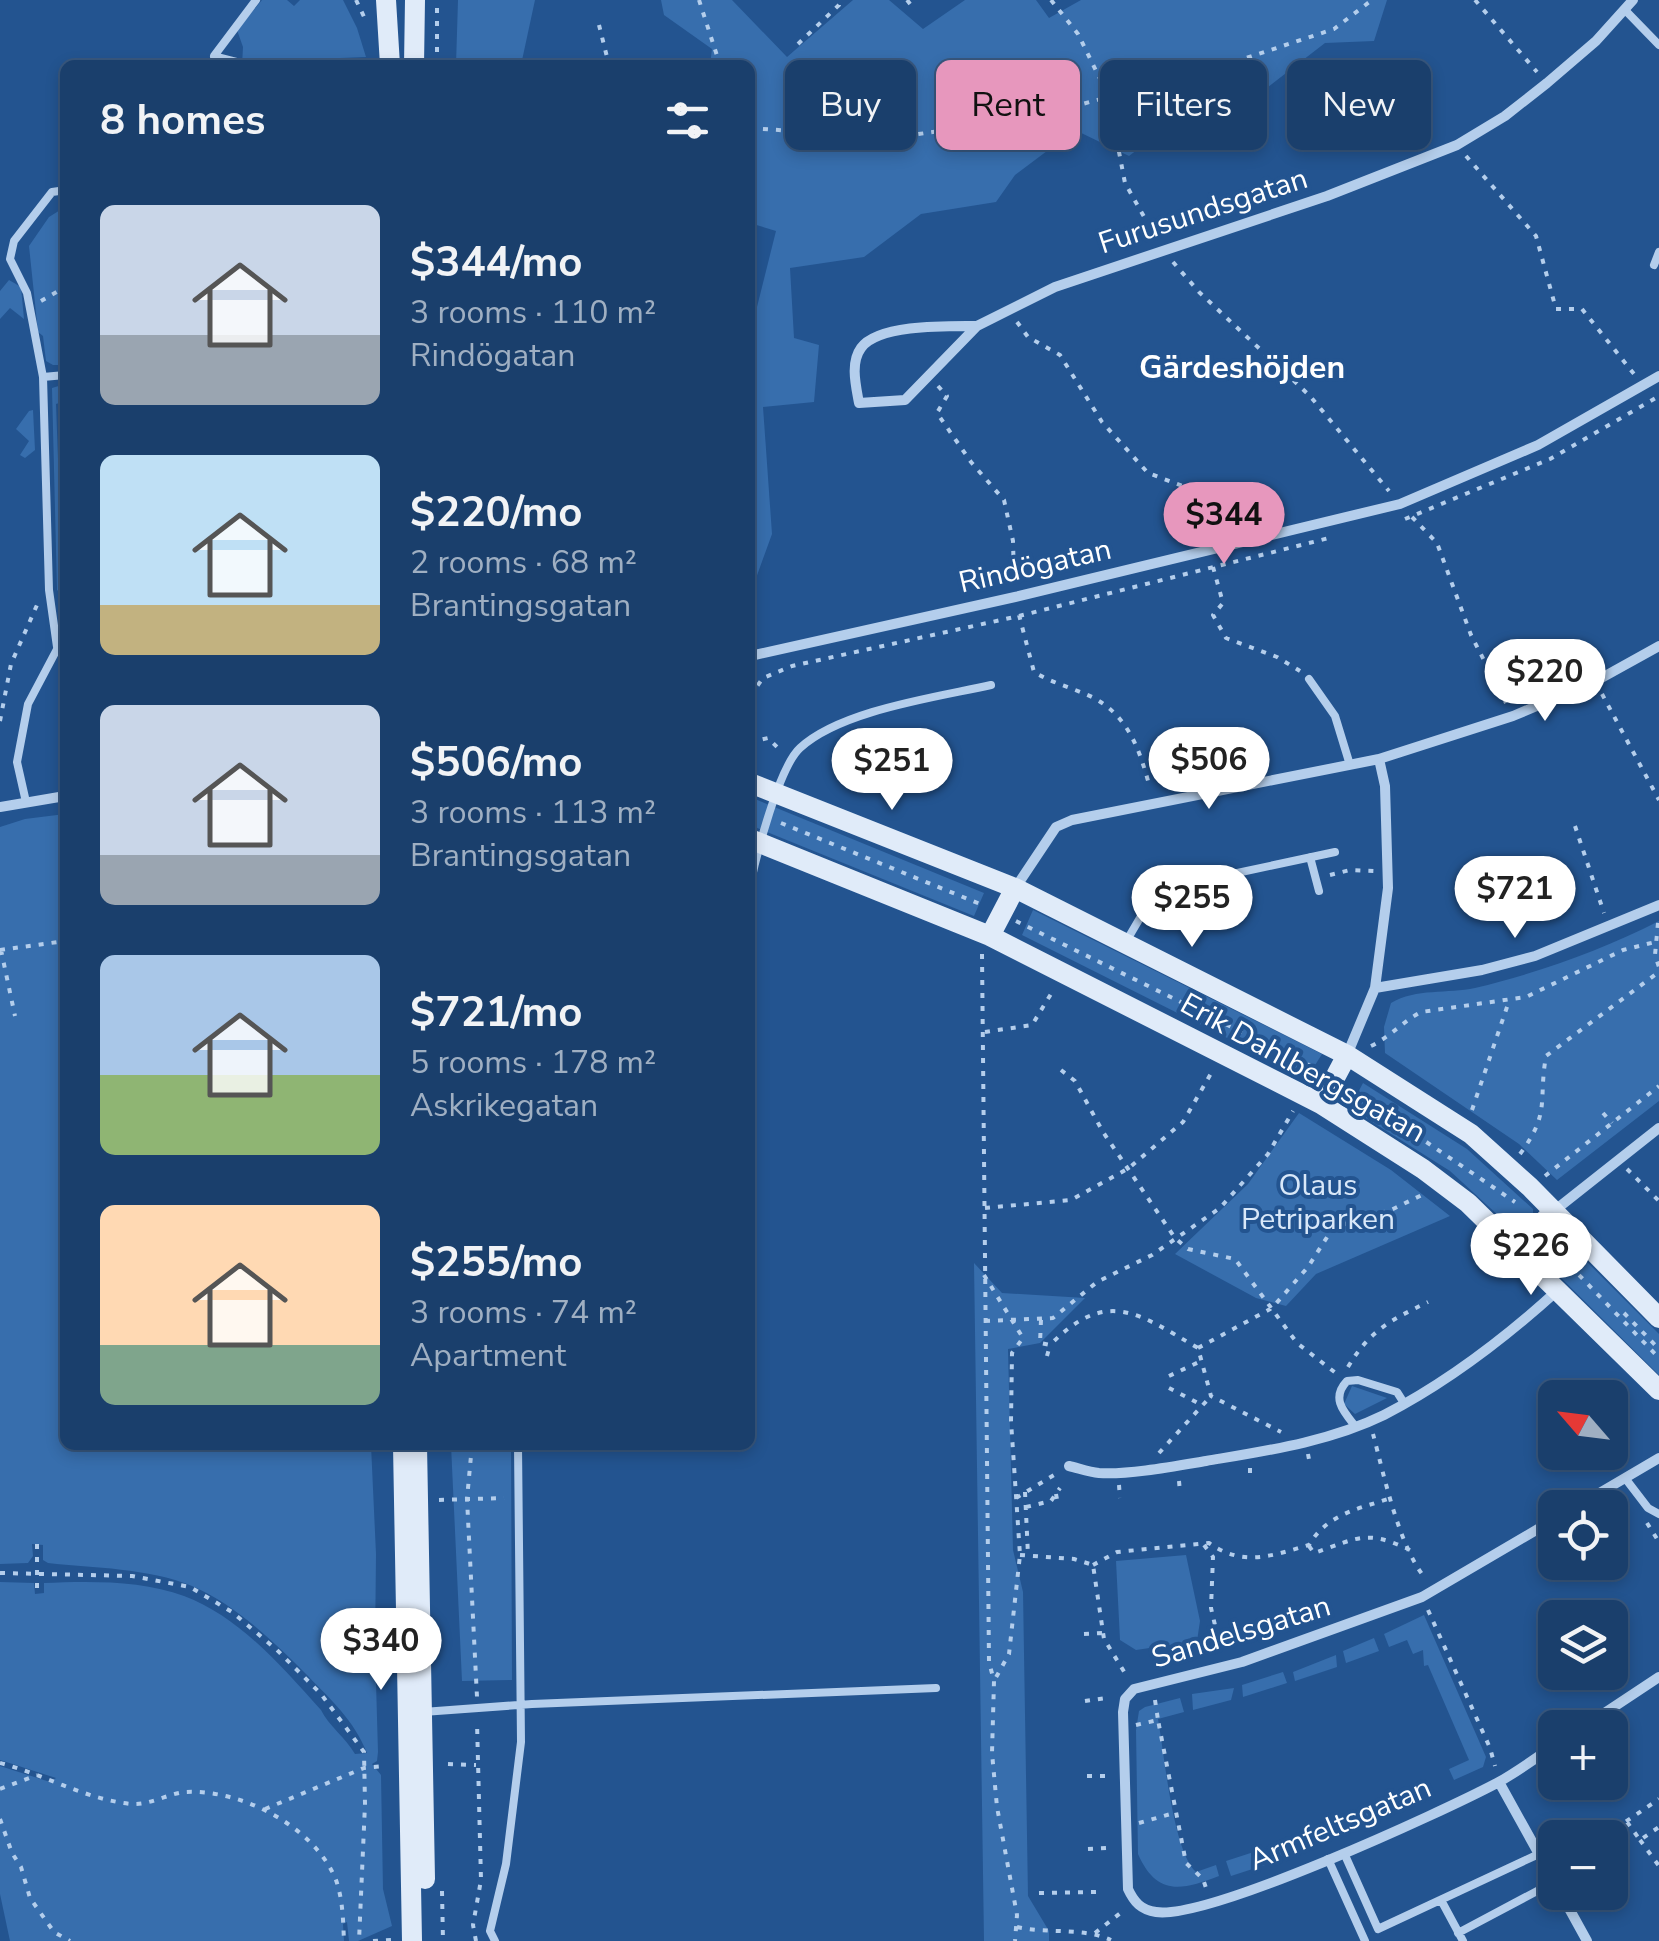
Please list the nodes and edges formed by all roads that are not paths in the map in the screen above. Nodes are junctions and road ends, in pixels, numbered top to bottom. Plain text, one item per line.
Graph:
1 (256, 0) edge
2 (386, 0) edge
3 (415, 0) edge
4 (1633, 0) edge
5 (1625, 10) junction
6 (1659, 45) edge
7 (230, 60) edge
8 (390, 60) edge
9 (414, 60) edge
10 (58, 191) dead end
11 (1659, 252) edge
12 (1654, 265) dead end
13 (976, 326) junction
14 (60, 375) edge
15 (1659, 376) edge
16 (43, 377) junction
17 (60, 642) edge
18 (1659, 646) edge
19 (57, 647) junction
20 (755, 655) edge
21 (1308, 679) road end
22 (992, 685) dead end
23 (1379, 760) junction
24 (1350, 765) junction
25 (755, 785) edge
26 (778, 794) junction
27 (60, 797) edge
28 (26, 802) junction
29 (0, 807) edge
30 (755, 841) edge
31 (1336, 852) dead end
32 (1310, 857) junction
33 (1016, 888) junction
34 (1319, 890) dead end
35 (1659, 905) edge
36 (990, 936) junction
37 (1126, 944) junction
38 (1375, 988) junction
39 (1346, 1055) junction
40 (1320, 1104) junction
41 (1659, 1128) edge
42 (1554, 1212) junction
43 (1516, 1248) junction
44 (1558, 1290) junction
45 (1659, 1318) edge
46 (1659, 1390) edge
47 (1404, 1403) junction
48 (1355, 1426) junction
49 (403, 1450) edge
50 (417, 1450) edge
51 (518, 1450) edge
52 (1659, 1458) edge
53 (1069, 1466) road end
54 (1625, 1478) junction
55 (1605, 1490) edge
56 (1659, 1514) edge
57 (1538, 1529) edge
58 (1659, 1677) edge
59 (936, 1688) dead end
60 (522, 1704) junction
61 (1609, 1710) edge
62 (423, 1712) junction
63 (1538, 1756) edge
64 (1499, 1782) junction
65 (1538, 1848) edge
66 (1344, 1853) junction
67 (1538, 1854) edge
68 (1328, 1859) junction
69 (1538, 1888) edge
70 (1441, 1900) junction
71 (1135, 1902) joint
72 (1570, 1910) edge
73 (1460, 1937) edge
74 (406, 1940) edge
75 (426, 1941) edge
76 (494, 1941) edge
77 (1366, 1941) edge
78 (1587, 1941) edge

1 - 7 lane
2 - 8 street
3 - 9 street
4 - 5 street, Furusundsgatan
5 - 6 lane
5 - 13 street, Furusundsgatan
10 - 16 lane
11 - 12 lane
13 - 13 street, Furusundsgatan
14 - 16 lane
15 - 20 street, Rindögatan
16 - 19 lane
17 - 19 lane
18 - 23 street
19 - 28 lane
21 - 24 lane
22 - 26 lane
23 - 24 street
23 - 38 street
24 - 33 street
25 - 26 street, Erik Dahlbergsgatan
26 - 30 lane
26 - 33 street, Erik Dahlbergsgatan
27 - 28 street
28 - 29 street
30 - 36 street, Erik Dahlbergsgatan
31 - 32 lane
32 - 34 lane
32 - 37 lane
33 - 36 street
33 - 37 street, Erik Dahlbergsgatan
35 - 38 street
36 - 40 street, Erik Dahlbergsgatan
37 - 39 street, Erik Dahlbergsgatan
38 - 39 street
39 - 40 street
39 - 42 street, Erik Dahlbergsgatan
40 - 43 street, Erik Dahlbergsgatan
41 - 42 street
42 - 43 street
42 - 45 street, Erik Dahlbergsgatan
43 - 44 street, Erik Dahlbergsgatan
44 - 46 street, Erik Dahlbergsgatan
44 - 47 street
47 - 48 street
47 - 48 lane
48 - 53 street
49 - 74 street
50 - 62 street
51 - 60 lane
52 - 54 street
54 - 55 street
54 - 56 lane
57 - 71 street, Sandelsgatan
58 - 61 street
59 - 60 lane
60 - 62 lane
60 - 76 lane
62 - 75 street
63 - 64 street, Armfeltsgatan
64 - 65 street
64 - 66 street, Armfeltsgatan
66 - 68 street, Armfeltsgatan
66 - 70 lane
67 - 70 lane
68 - 71 street, Armfeltsgatan
68 - 77 lane
69 - 73 lane
70 - 73 lane
72 - 78 street

